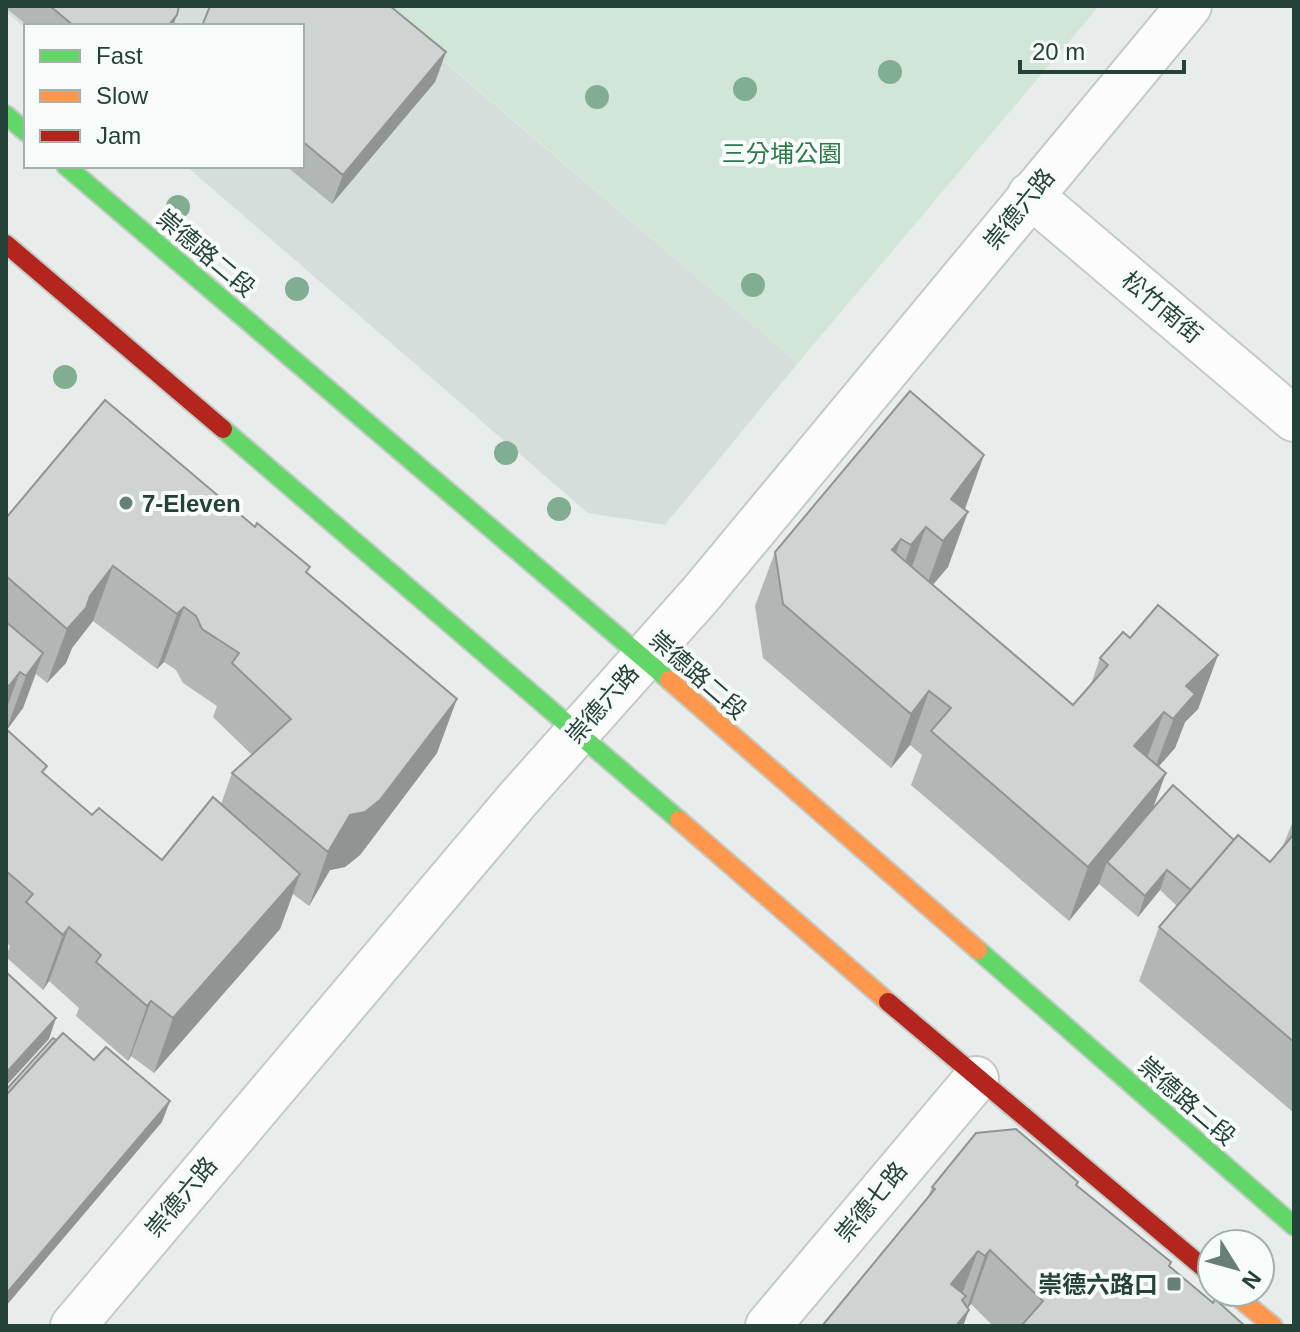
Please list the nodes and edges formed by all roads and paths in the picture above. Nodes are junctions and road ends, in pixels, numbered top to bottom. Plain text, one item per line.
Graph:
1 (1189, 6) edge
2 (6, 115) edge
3 (24, 130) edge
4 (68, 168) edge
5 (1030, 195) junction
6 (6, 244) edge
7 (1294, 419) edge
8 (641, 658) junction
9 (578, 732) junction
10 (976, 1079) junction
11 (1294, 1226) edge
12 (1196, 1262) edge
13 (1251, 1308) edge
14 (73, 1326) edge
15 (768, 1326) edge
16 (1273, 1326) edge

1 - 5 street, 崇德六路
2 - 3 main road
4 - 8 main road, 崇德路二段
5 - 7 street, 松竹南街
5 - 8 street, 崇德六路
6 - 9 main road
8 - 9 street, 崇德六路
8 - 11 main road, 崇德路二段
9 - 10 main road
9 - 14 street, 崇德六路
10 - 12 main road
10 - 15 street, 崇德七路
13 - 16 main road

